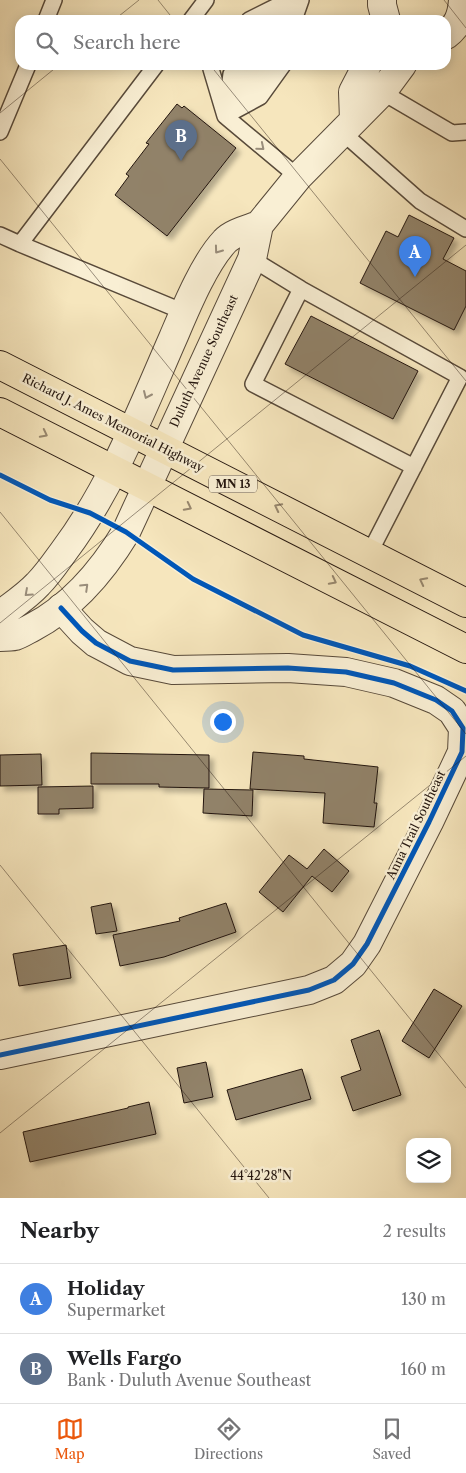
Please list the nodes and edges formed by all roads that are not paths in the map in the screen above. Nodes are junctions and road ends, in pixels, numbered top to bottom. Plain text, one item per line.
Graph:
1 (54, 0) edge
2 (206, 0) edge
3 (289, 0) edge
4 (299, 0) edge
5 (462, 0) edge
6 (48, 15) edge
7 (195, 15) edge
8 (259, 15) edge
9 (280, 15) edge
10 (288, 15) edge
11 (295, 15) edge
12 (299, 15) edge
13 (453, 34) edge
14 (26, 70) edge
15 (152, 70) edge
16 (211, 70) edge
17 (234, 70) edge
18 (248, 70) edge
19 (264, 70) edge
20 (279, 70) edge
21 (364, 70) edge
22 (398, 70) edge
23 (382, 92) junction
24 (225, 116) junction
25 (348, 126) junction
26 (0, 132) edge
27 (466, 132) edge
28 (298, 177) junction
29 (259, 225) junction
30 (466, 229) edge
31 (0, 235) edge
32 (20, 244) junction
33 (252, 259) junction
34 (301, 289) junction
35 (184, 312) junction
36 (0, 365) edge
37 (463, 372) edge
38 (0, 412) edge
39 (131, 432) junction
40 (164, 449) junction
41 (414, 467) junction
42 (114, 469) junction
43 (147, 486) junction
44 (369, 554) junction
45 (466, 603) edge
46 (61, 608) junction
47 (0, 615) edge
48 (0, 637) edge
49 (466, 649) edge
50 (0, 1055) edge

1 - 6 lane
2 - 7 lane
3 - 8 lane
4 - 9 lane
4 - 10 lane
4 - 11 lane
4 - 12 lane
5 - 13 street
14 - 26 lane
15 - 32 lane
16 - 24 lane
17 - 24 lane
18 - 24 lane
19 - 24 lane
20 - 24 lane
21 - 25 street
22 - 23 street, Duluth Avenue Southeast
23 - 25 street, Duluth Avenue Southeast
23 - 27 lane
24 -> 28 lane
25 - 28 street, Duluth Avenue Southeast
25 - 30 lane
28 - 29 street, Duluth Avenue Southeast
29 - 33 street, Duluth Avenue Southeast
29 -> 35 street, Duluth Avenue Southeast
31 - 32 lane
32 - 35 lane
33 - 34 lane
33 - 40 street, Duluth Avenue Southeast
34 - 37 lane
34 - 41 lane
35 -> 39 street, Duluth Avenue Southeast
36 - 39 main road, Richard J. Ames Memorial Highway / MN 13
37 - 41 lane
38 -> 42 main road
39 - 40 main road, Richard J. Ames Memorial Highway / MN 13
39 - 42 street, Duluth Avenue Southeast
40 - 43 street, Duluth Avenue Southeast
44 -> 40 main road, Richard J. Ames Memorial Highway / MN 13
41 - 44 lane
42 - 43 main road
42 -> 47 street, Duluth Avenue Southeast
46 -> 43 street, Duluth Avenue Southeast
43 -> 49 main road
45 -> 44 main road, Richard J. Ames Memorial Highway / MN 13
46 - 48 street, Duluth Avenue Southeast
46 - 50 street, Anna Trail Southeast

